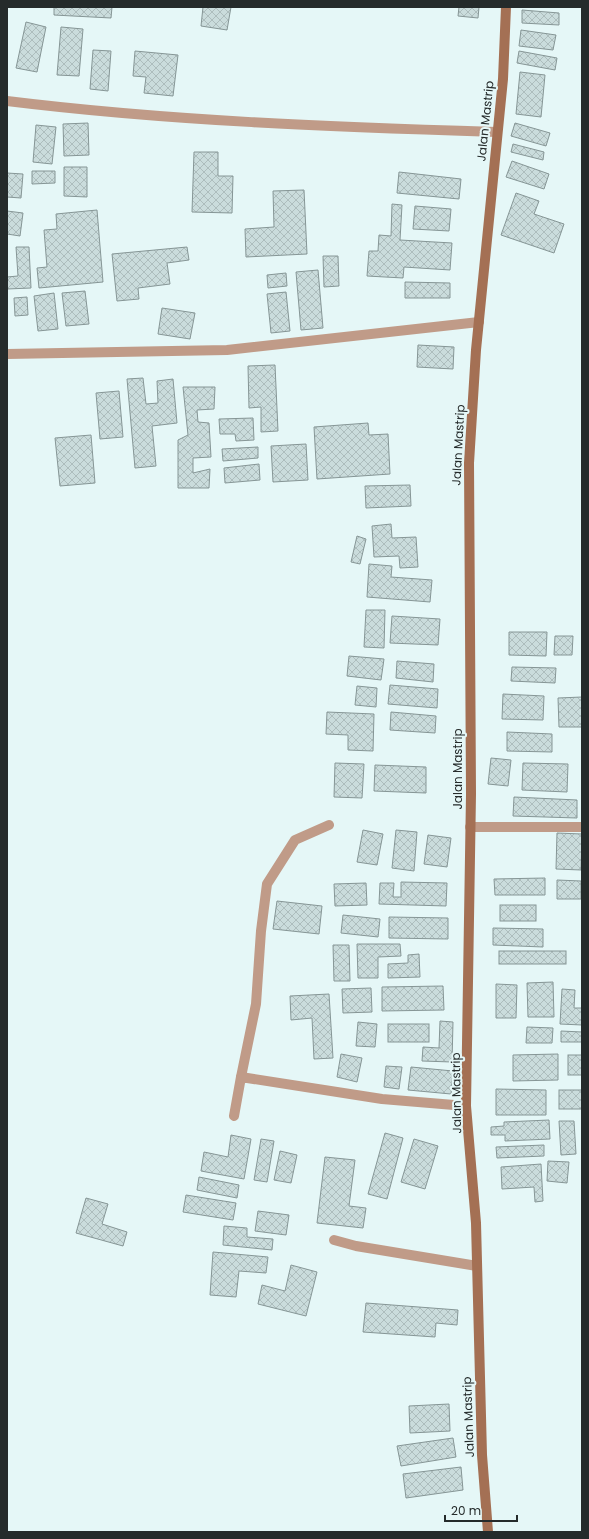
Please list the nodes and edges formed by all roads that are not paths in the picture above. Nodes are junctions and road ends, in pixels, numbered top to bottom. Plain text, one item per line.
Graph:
1 (506, 7) edge
2 (7, 101) edge
3 (497, 132) junction
4 (479, 322) junction
5 (7, 354) edge
6 (329, 825) dead end
7 (470, 827) junction
8 (582, 827) edge
9 (241, 1077) junction
10 (466, 1106) junction
11 (234, 1116) dead end
12 (334, 1240) dead end
13 (477, 1266) junction
14 (488, 1532) edge

1 - 3 main road, Jalan Mastrip
2 - 3 street
3 - 4 main road, Jalan Mastrip
4 - 5 street
4 - 7 main road, Jalan Mastrip
6 - 9 street
7 - 8 street
7 - 10 main road, Jalan Mastrip
9 - 10 street
9 - 11 street
10 - 13 main road, Jalan Mastrip
12 - 13 street
13 - 14 main road, Jalan Mastrip

